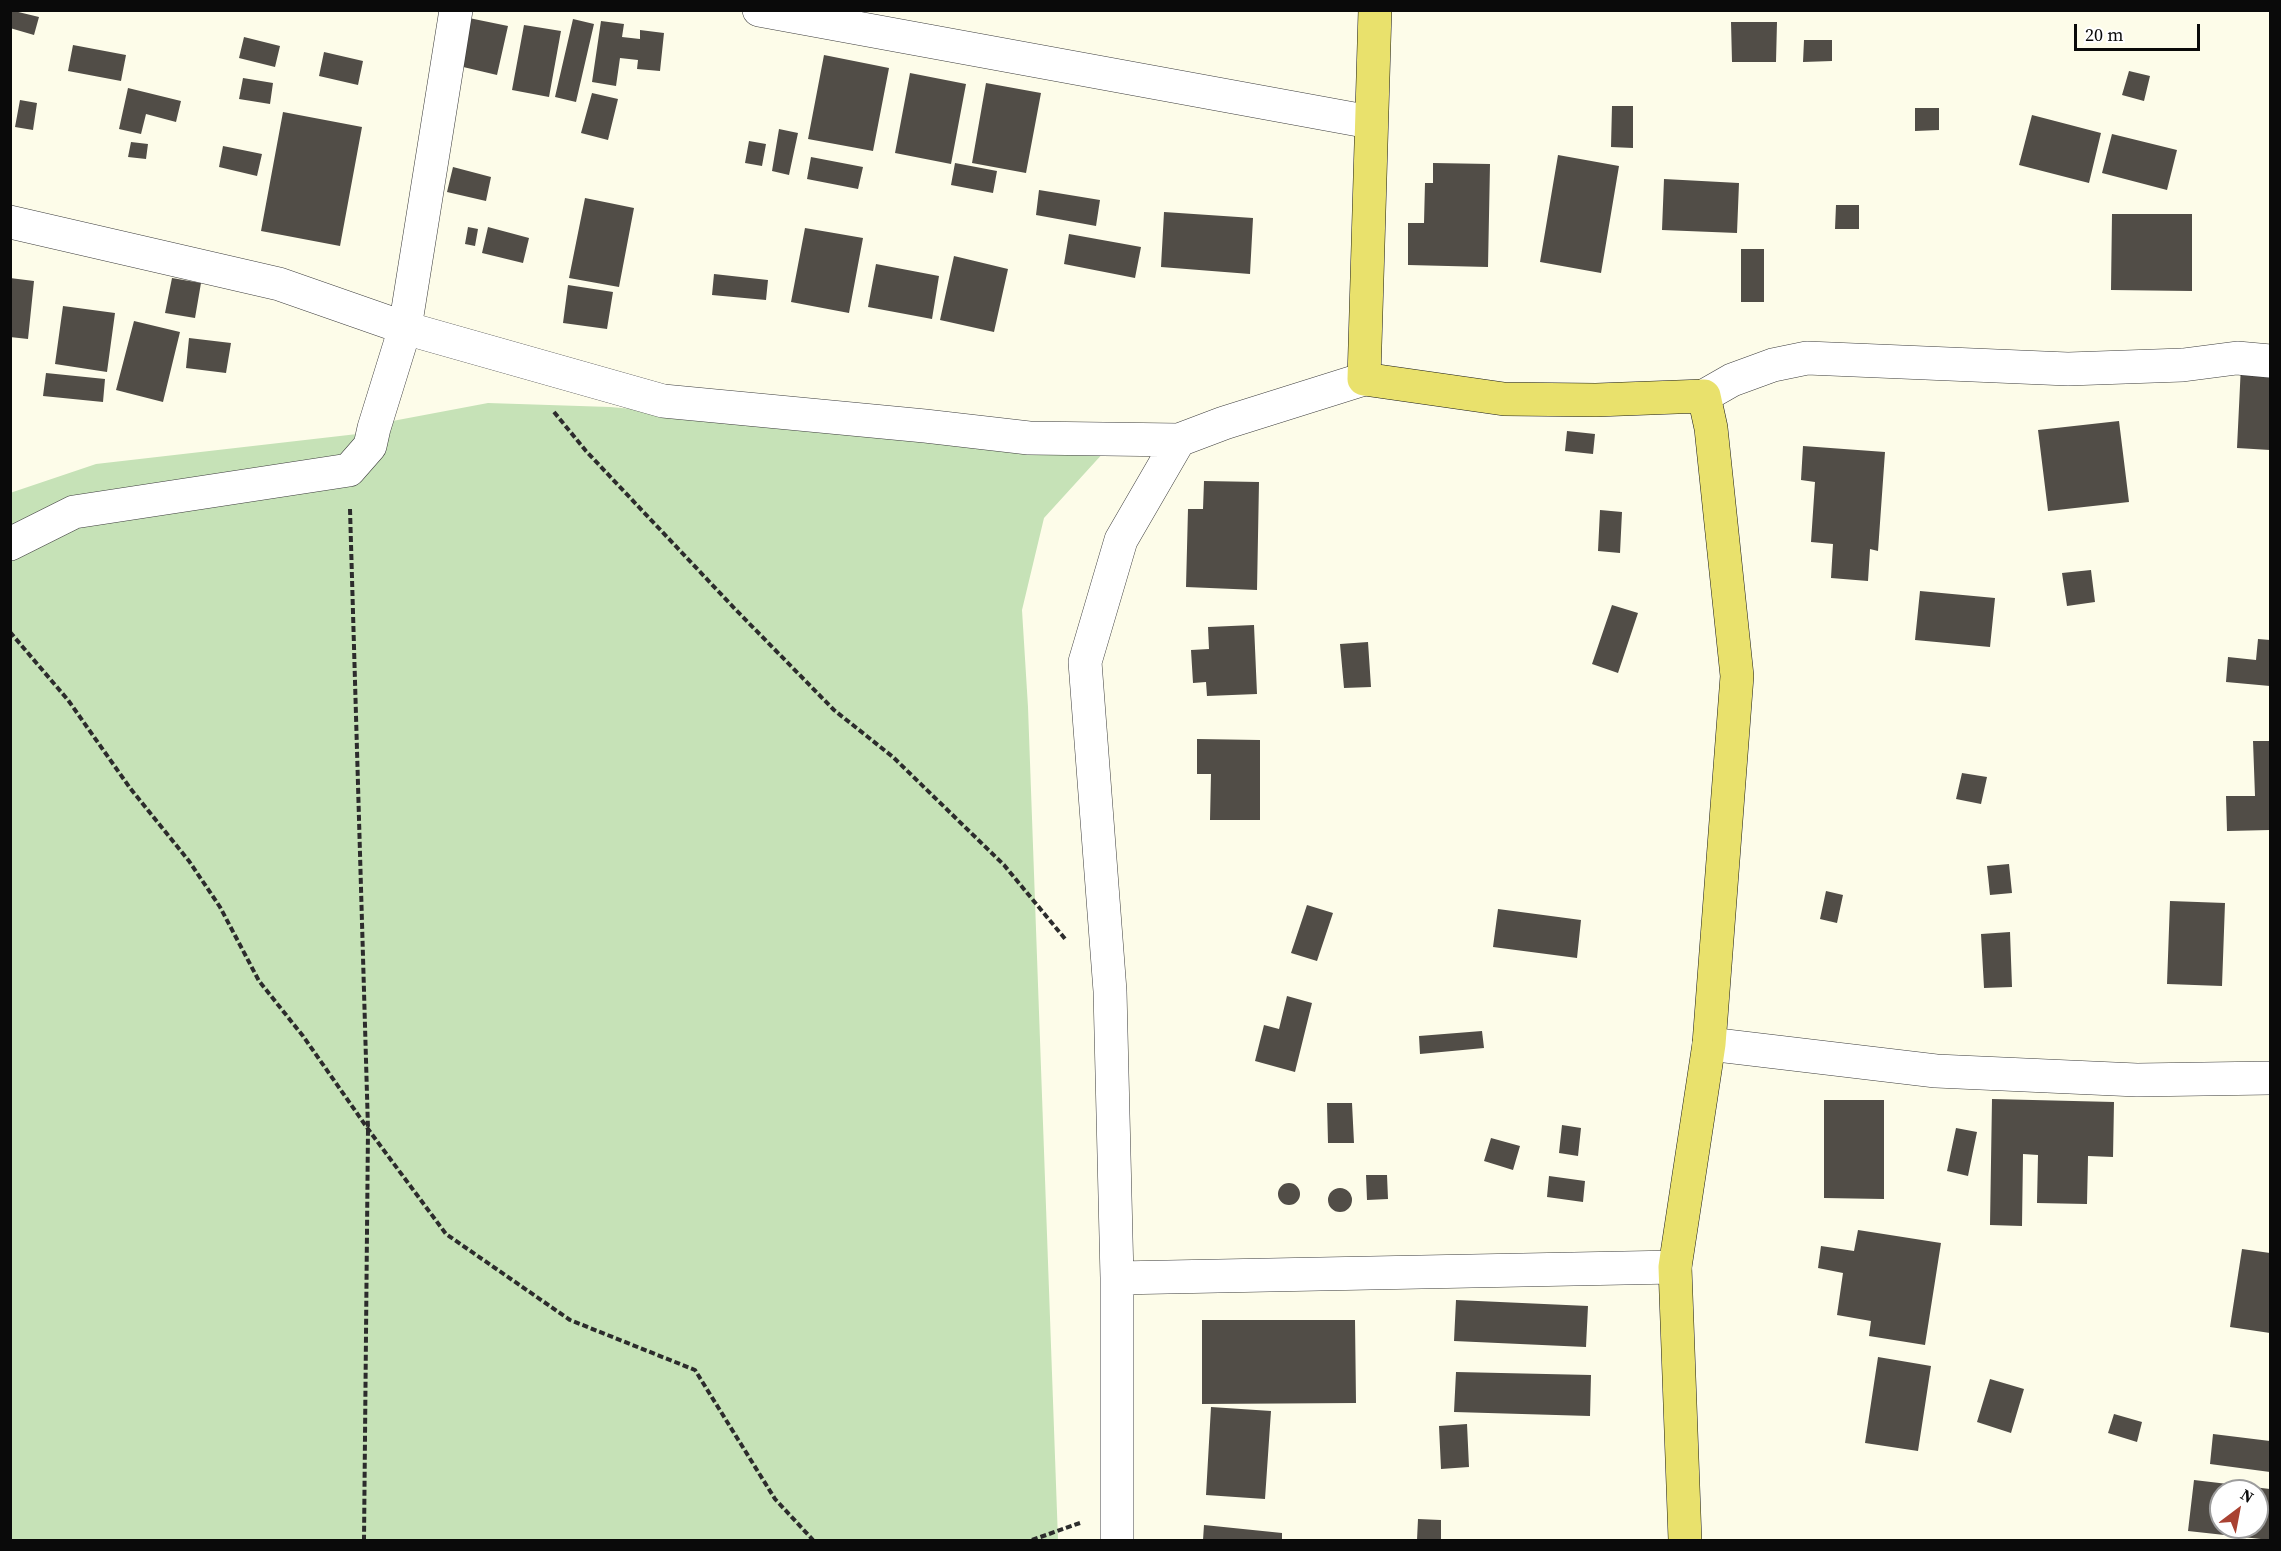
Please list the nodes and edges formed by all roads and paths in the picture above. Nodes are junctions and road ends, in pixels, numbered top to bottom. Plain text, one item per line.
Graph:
1 (456, 10) edge
2 (759, 10) edge
3 (1375, 10) edge
4 (1370, 122) junction
5 (10, 222) edge
6 (405, 328) junction
7 (2271, 361) edge
8 (1364, 379) junction
9 (1704, 396) junction
10 (551, 408) dead end
11 (1179, 440) junction
12 (349, 470) junction
13 (10, 544) edge
14 (10, 632) edge
15 (1072, 946) dead end
16 (1709, 1044) junction
17 (2271, 1078) edge
18 (368, 1129) junction
19 (1675, 1267) junction
20 (1117, 1278) junction
21 (1117, 1525) edge
22 (363, 1540) edge
23 (813, 1540) edge
24 (1032, 1540) edge
25 (1685, 1540) edge

1 - 6 street
2 - 4 street
3 - 4 main road
4 - 8 main road
5 - 6 street
6 - 11 street
6 - 12 street
7 - 9 street
8 - 9 main road
8 - 11 street
9 - 16 main road
10 - 15 path
11 - 20 street
12 - 13 street
12 - 18 path
14 - 18 path
16 - 17 street
16 - 19 main road
18 - 22 path
18 - 23 path
19 - 20 street
19 - 25 main road
20 - 21 street
21 - 24 path

